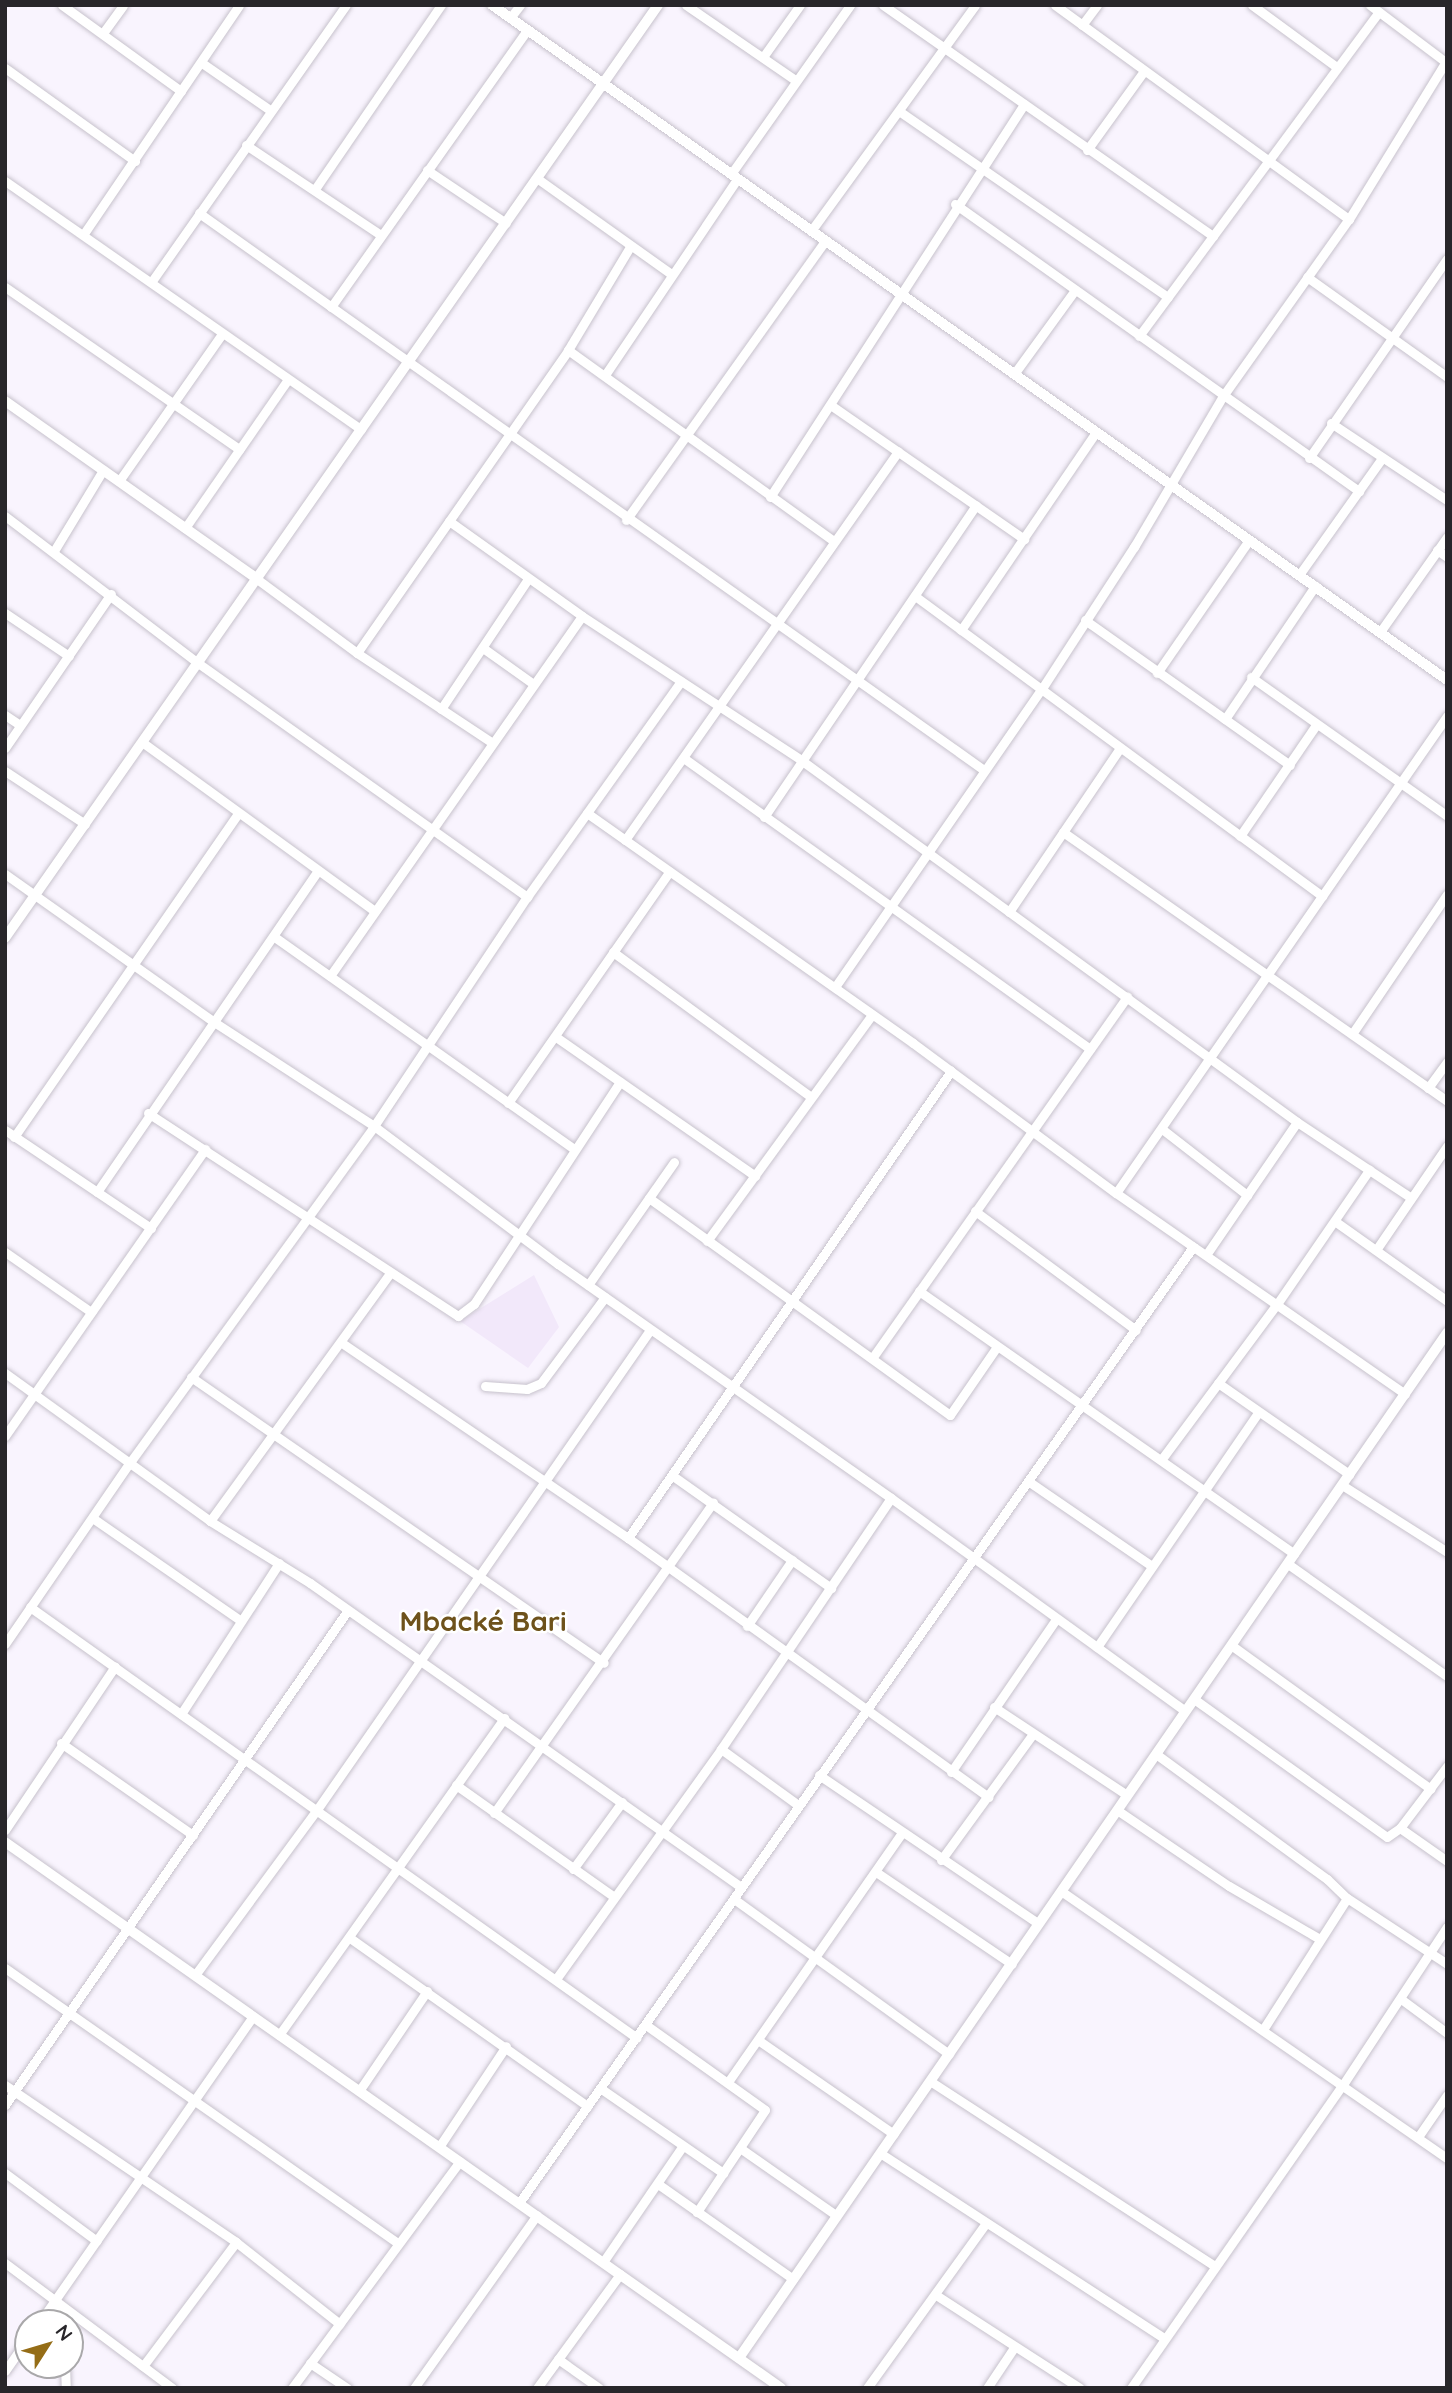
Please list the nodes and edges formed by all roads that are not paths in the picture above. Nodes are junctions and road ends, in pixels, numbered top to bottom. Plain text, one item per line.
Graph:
1 (62, 5) edge
2 (123, 5) edge
3 (239, 5) edge
4 (346, 5) edge
5 (441, 5) edge
6 (492, 5) edge
7 (520, 5) edge
8 (658, 5) edge
9 (686, 5) edge
10 (800, 5) edge
11 (850, 5) edge
12 (883, 5) edge
13 (975, 5) edge
14 (1055, 5) edge
15 (1097, 5) edge
16 (1252, 5) edge
17 (1370, 5) edge
18 (1379, 12) junction
19 (510, 18) junction
20 (1082, 25) junction
21 (527, 30) junction
22 (103, 33) junction
23 (945, 47) junction
24 (763, 57) junction
25 (1446, 61) edge
26 (202, 63) junction
27 (1335, 66) junction
28 (5, 68) edge
29 (1144, 71) junction
30 (795, 80) junction
31 (603, 84) junction
32 (181, 91) junction
33 (1024, 104) junction
34 (271, 110) junction
35 (899, 111) junction
36 (246, 145) junction
37 (1087, 150) junction
38 (1269, 158) junction
39 (135, 161) junction
40 (982, 166) junction
41 (427, 170) junction
42 (734, 177) junction
43 (538, 179) junction
44 (7, 186) edge
45 (316, 189) junction
46 (956, 205) junction
47 (199, 213) junction
48 (1349, 219) junction
49 (506, 223) junction
50 (811, 231) junction
51 (85, 232) junction
52 (381, 235) junction
53 (1213, 236) junction
54 (825, 241) junction
55 (630, 247) junction
56 (1447, 260) edge
57 (671, 274) junction
58 (1307, 278) junction
59 (152, 281) junction
60 (5, 287) edge
61 (1075, 290) junction
62 (901, 294) junction
63 (1168, 297) junction
64 (331, 307) junction
65 (222, 334) junction
66 (1139, 336) junction
67 (1391, 339) junction
68 (568, 350) junction
69 (408, 363) junction
70 (1014, 374) junction
71 (605, 375) junction
72 (1447, 377) edge
73 (288, 379) junction
74 (1223, 396) junction
75 (5, 401) edge
76 (173, 403) junction
77 (832, 406) junction
78 (1331, 423) junction
79 (361, 429) junction
80 (1096, 432) junction
81 (509, 434) junction
82 (690, 435) junction
83 (239, 449) junction
84 (898, 451) junction
85 (1309, 458) junction
86 (1382, 458) junction
87 (103, 470) junction
88 (118, 481) junction
89 (1169, 484) junction
90 (1359, 491) junction
91 (770, 498) junction
92 (1447, 500) edge
93 (976, 505) junction
94 (5, 516) edge
95 (626, 520) junction
96 (449, 521) junction
97 (186, 528) junction
98 (1447, 537) edge
99 (1024, 538) junction
100 (1249, 540) junction
101 (834, 541) junction
102 (1437, 550) junction
103 (54, 551) junction
104 (1447, 558) edge
105 (1299, 575) junction
106 (257, 579) junction
107 (528, 579) junction
108 (1315, 586) junction
109 (111, 594) junction
110 (915, 596) junction
111 (5, 613) edge
112 (582, 617) junction
113 (1086, 620) junction
114 (778, 626) junction
115 (961, 630) junction
116 (1380, 632) junction
117 (483, 648) junction
118 (356, 653) junction
119 (69, 656) junction
120 (198, 663) junction
121 (1157, 673) junction
122 (1251, 677) junction
123 (855, 679) junction
124 (1447, 680) edge
125 (681, 681) junction
126 (532, 683) junction
127 (1041, 690) junction
128 (722, 707) junction
129 (441, 709) junction
130 (5, 715) edge
131 (1447, 716) edge
132 (1225, 719) junction
133 (1317, 725) junction
134 (20, 726) junction
135 (142, 742) junction
136 (491, 742) junction
137 (5, 748) edge
138 (1120, 748) junction
139 (685, 759) junction
140 (802, 760) junction
141 (1290, 765) junction
142 (984, 769) junction
143 (5, 771) edge
144 (1401, 784) junction
145 (238, 813) junction
146 (587, 813) junction
147 (1447, 816) edge
148 (764, 817) junction
149 (85, 824) junction
150 (431, 829) junction
151 (1063, 832) junction
152 (1240, 836) junction
153 (625, 840) junction
154 (927, 854) junction
155 (318, 871) junction
156 (669, 872) junction
157 (5, 874) edge
158 (1447, 894) edge
159 (34, 896) junction
160 (1322, 896) junction
161 (527, 897) junction
162 (889, 908) junction
163 (373, 910) junction
164 (1009, 912) junction
165 (5, 938) edge
166 (276, 938) junction
167 (613, 953) junction
168 (133, 967) junction
169 (1269, 973) junction
170 (330, 976) junction
171 (835, 987) junction
172 (1127, 997) junction
173 (872, 1015) junction
174 (214, 1022) junction
175 (1352, 1034) junction
176 (555, 1037) junction
177 (428, 1045) junction
178 (1090, 1049) junction
179 (1211, 1058) junction
180 (1447, 1062) edge
181 (951, 1071) junction
182 (620, 1082) junction
183 (1428, 1088) junction
184 (810, 1096) junction
185 (1447, 1101) edge
186 (508, 1103) junction
187 (148, 1113) junction
188 (1297, 1122) junction
189 (374, 1126) junction
190 (1162, 1129) junction
191 (5, 1130) edge
192 (1031, 1131) junction
193 (14, 1137) junction
194 (1447, 1146) edge
195 (205, 1149) junction
196 (574, 1149) junction
197 (674, 1162) dead end
198 (1369, 1170) junction
199 (755, 1176) junction
200 (97, 1192) junction
201 (1116, 1193) junction
202 (1247, 1195) junction
203 (1410, 1197) junction
204 (649, 1198) junction
205 (975, 1211) junction
206 (307, 1215) junction
207 (1335, 1222) junction
208 (151, 1228) junction
209 (516, 1234) junction
210 (707, 1241) junction
211 (1193, 1247) junction
212 (1376, 1250) junction
213 (5, 1252) edge
214 (1206, 1255) junction
215 (390, 1273) junction
216 (588, 1285) junction
217 (919, 1291) junction
218 (605, 1297) junction
219 (791, 1300) junction
220 (1447, 1301) edge
221 (1278, 1304) junction
222 (91, 1312) junction
223 (650, 1330) junction
224 (1136, 1330) junction
225 (1447, 1334) edge
226 (342, 1343) junction
227 (996, 1348) junction
228 (873, 1357) junction
229 (5, 1373) edge
230 (191, 1377) junction
231 (1218, 1383) junction
232 (485, 1386) dead end
233 (733, 1387) junction
234 (34, 1394) junction
235 (1405, 1394) junction
236 (1082, 1406) junction
237 (1258, 1413) junction
238 (274, 1434) junction
239 (5, 1436) edge
240 (1161, 1460) junction
241 (131, 1461) junction
242 (1349, 1474) junction
243 (673, 1476) junction
244 (544, 1480) junction
245 (1027, 1481) junction
246 (1342, 1485) junction
247 (1204, 1491) junction
248 (891, 1497) junction
249 (713, 1503) junction
250 (94, 1519) junction
251 (210, 1521) junction
252 (628, 1538) junction
253 (1447, 1552) edge
254 (1294, 1554) junction
255 (974, 1557) junction
256 (792, 1560) junction
257 (279, 1563) junction
258 (1288, 1564) junction
259 (1150, 1565) junction
260 (667, 1569) junction
261 (476, 1576) junction
262 (831, 1588) junction
263 (30, 1607) junction
264 (348, 1610) junction
265 (1056, 1619) junction
266 (240, 1620) junction
267 (747, 1626) junction
268 (5, 1644) edge
269 (1231, 1645) junction
270 (1097, 1647) junction
271 (786, 1652) junction
272 (419, 1660) junction
273 (604, 1663) junction
274 (115, 1666) junction
275 (1447, 1676) edge
276 (1194, 1699) junction
277 (994, 1707) junction
278 (868, 1710) junction
279 (1185, 1712) junction
280 (181, 1714) junction
281 (504, 1718) junction
282 (1033, 1734) junction
283 (61, 1743) junction
284 (543, 1746) junction
285 (721, 1749) junction
286 (1156, 1754) junction
287 (248, 1761) junction
288 (1447, 1766) edge
289 (951, 1772) junction
290 (819, 1775) junction
291 (456, 1786) junction
292 (1431, 1789) junction
293 (1127, 1795) junction
294 (989, 1797) junction
295 (622, 1802) junction
296 (798, 1805) junction
297 (1117, 1810) junction
298 (316, 1811) junction
299 (494, 1813) junction
300 (1400, 1828) junction
301 (5, 1830) edge
302 (661, 1832) junction
303 (901, 1833) junction
304 (192, 1835) junction
305 (5, 1842) edge
306 (941, 1860) junction
307 (1447, 1861) edge
308 (400, 1868) junction
309 (573, 1869) junction
310 (876, 1872) junction
311 (741, 1887) junction
312 (1061, 1891) junction
313 (613, 1896) junction
314 (1347, 1898) junction
315 (734, 1899) junction
316 (1038, 1923) junction
317 (1447, 1927) edge
318 (128, 1928) junction
319 (350, 1938) junction
320 (1318, 1938) junction
321 (1430, 1953) junction
322 (818, 1958) junction
323 (1012, 1964) junction
324 (1447, 1964) edge
325 (5, 1968) edge
326 (195, 1975) junction
327 (556, 1979) junction
328 (427, 1991) junction
329 (1401, 1999) junction
330 (68, 2015) junction
331 (253, 2016) junction
332 (646, 2025) junction
333 (1264, 2028) junction
334 (1447, 2033) edge
335 (279, 2035) junction
336 (637, 2038) junction
337 (758, 2040) junction
338 (506, 2046) junction
339 (949, 2053) junction
340 (930, 2081) junction
341 (729, 2082) junction
342 (5, 2085) edge
343 (1342, 2086) junction
344 (600, 2088) junction
345 (359, 2091) junction
346 (15, 2092) junction
347 (1447, 2095) edge
348 (192, 2103) junction
349 (5, 2105) edge
350 (587, 2106) junction
351 (894, 2134) junction
352 (1418, 2137) junction
353 (439, 2147) junction
354 (682, 2147) junction
355 (740, 2148) junction
356 (880, 2153) junction
357 (1447, 2158) edge
358 (460, 2161) junction
359 (5, 2173) edge
360 (723, 2173) junction
361 (142, 2177) junction
362 (658, 2184) junction
363 (519, 2203) junction
364 (697, 2212) junction
365 (537, 2215) junction
366 (837, 2216) junction
367 (986, 2223) junction
368 (97, 2241) junction
369 (236, 2242) junction
370 (398, 2243) junction
371 (603, 2262) junction
372 (5, 2263) edge
373 (1215, 2266) junction
374 (620, 2274) junction
375 (793, 2279) junction
376 (936, 2295) junction
377 (56, 2299) junction
378 (49, 2309) edge
379 (58, 2309) edge
380 (340, 2324) junction
381 (1164, 2338) junction
382 (1015, 2346) junction
383 (738, 2358) junction
384 (558, 2360) junction
385 (310, 2363) junction
386 (143, 2366) junction
387 (773, 2385) edge
388 (173, 2388) edge
389 (292, 2388) edge
390 (347, 2388) edge
391 (414, 2388) edge
392 (537, 2388) edge
393 (599, 2388) edge
394 (867, 2388) edge
395 (987, 2388) edge
396 (1080, 2388) edge
397 (1131, 2388) edge

1 - 22 street
2 - 22 street
3 - 26 street
4 - 34 street
5 - 45 street
6 - 19 street
7 - 19 street
8 - 31 street
9 - 24 street
10 - 24 street
11 - 30 street
12 - 23 street
13 - 23 street
14 - 20 street
15 - 20 street
16 - 27 street
17 - 18 street
18 - 25 street
18 - 27 street
19 - 21 street
20 - 29 street
21 - 31 street
21 - 41 street
22 - 32 street
23 - 33 street
23 - 35 street
24 - 30 street
25 - 48 street
26 - 32 street
26 - 34 street
27 - 38 street
28 - 39 street
29 - 37 street
29 - 38 street
30 - 42 street
31 - 42 street
31 - 43 street
32 - 39 street
33 - 37 street
33 - 40 street
34 - 36 street
35 - 40 street
35 - 50 street
36 - 45 street
36 - 47 street
37 - 53 street
38 - 48 street
38 - 53 street
39 - 51 street
40 - 46 street
40 - 63 street
41 - 49 street
41 - 52 street
42 - 50 street
42 - 57 street
43 - 49 street
43 - 55 street
44 - 51 street
45 - 52 street
46 - 61 street
46 - 62 street
47 - 59 street
47 - 64 street
48 - 58 street
49 - 69 street
50 - 54 street
51 - 59 street
52 - 64 street
53 - 63 street
54 - 62 street
54 - 82 street
55 - 57 street
55 - 68 street
56 - 67 street
57 - 71 street
58 - 67 street
58 - 74 street
59 - 65 street
60 - 76 street
61 - 66 street
61 - 70 street
62 - 70 street
62 - 77 street
63 - 66 street
64 - 69 street
65 - 73 street
65 - 76 street
66 - 74 street
67 - 72 street
67 - 78 street
68 - 71 street
68 - 81 street
69 - 79 street
69 - 81 street
70 - 80 street
71 - 82 street
73 - 79 street
73 - 83 street
74 - 85 street
74 - 89 street
75 - 87 street
76 - 83 street
76 - 88 street
77 - 84 street
77 - 91 street
78 - 85 street
78 - 86 street
79 - 106 street
80 - 89 street
80 - 99 street
81 - 95 street
81 - 96 street
82 - 91 street
82 - 95 street
83 - 97 street
84 - 93 street
84 - 101 street
85 - 90 street
86 - 90 street
86 - 92 street
87 - 88 street
87 - 103 street
88 - 97 street
89 - 100 street
89 - 113 street
90 - 105 street
91 - 101 street
93 - 99 street
93 - 110 street
94 - 103 street
95 - 114 street
96 - 107 street
96 - 118 street
97 - 106 street
98 - 102 street
99 - 115 street
100 - 105 street
100 - 121 street
101 - 114 street
102 - 104 street
102 - 116 street
103 - 109 street
105 - 108 street
106 - 118 street
106 - 120 street
107 - 112 street
107 - 117 street
108 - 116 street
108 - 122 street
109 - 119 street
109 - 120 street
110 - 115 street
110 - 123 street
111 - 119 street
112 - 125 street
112 - 126 street
113 - 121 street
113 - 127 street
114 - 123 street
114 - 128 street
115 - 127 street
116 - 124 street
117 - 126 street
117 - 129 street
118 - 129 street
119 - 134 street
120 - 135 street
120 - 150 street
121 - 132 street
122 - 132 street
122 - 133 street
123 - 140 street
123 - 142 street
125 - 128 street
125 - 146 street
126 - 136 street
127 - 138 street
127 - 142 street
128 - 139 street
128 - 140 street
129 - 136 street
130 - 134 street
131 - 144 street
132 - 141 street
133 - 141 street
133 - 144 street
134 - 137 street
135 - 145 street
135 - 149 street
136 - 150 street
138 - 151 street
138 - 152 street
139 - 148 street
139 - 153 street
140 - 148 street
140 - 154 street
141 - 152 street
142 - 154 street
143 - 149 street
144 - 147 street
144 - 160 street
145 - 155 street
145 - 168 street
146 - 153 street
146 - 161 street
148 - 162 street
149 - 159 street
150 - 161 street
150 - 163 street
151 - 164 street
151 - 169 street
152 - 160 street
153 - 156 street
154 - 162 street
154 - 164 street
155 - 163 street
155 - 166 street
156 - 167 street
156 - 171 street
157 - 159 street
158 - 175 street
159 - 165 street
159 - 168 street
160 - 169 street
161 - 177 street
162 - 171 street
162 - 178 street
163 - 170 street
164 - 172 street
166 - 170 street
166 - 174 street
167 - 176 street
167 - 184 street
168 - 174 street
168 - 193 street
169 - 175 street
169 - 179 street
170 - 177 street
171 - 173 street
172 - 178 street
172 - 179 street
173 - 181 street
173 - 184 street
174 - 187 street
174 - 189 street
175 - 183 street
176 - 182 street
176 - 186 street
177 - 186 street
177 - 189 street
178 - 192 street
179 - 188 street
179 - 190 street
180 - 183 street
181 - 192 street
181 - 219 street
182 - 196 street
182 - 199 street
183 - 185 street
184 - 199 street
186 - 196 street
187 - 195 street
187 - 200 street
188 - 198 street
188 - 202 street
189 - 206 street
189 - 209 street
190 - 201 street
190 - 202 street
191 - 193 street
192 - 201 street
192 - 205 street
193 - 200 street
194 - 203 street
195 - 206 street
195 - 208 street
196 - 209 street
197 - 204 street
198 - 203 street
198 - 207 street
199 - 210 street
200 - 208 street
201 - 211 street
202 - 214 street
203 - 212 street
204 - 210 street
204 - 216 street
205 - 217 street
205 - 224 street
206 - 215 street
206 - 230 street
207 - 212 street
207 - 221 street
208 - 222 street
209 - 215 street
209 - 216 street
210 - 219 street
211 - 214 street
211 - 224 street
212 - 220 street
213 - 222 street
214 - 221 street
215 - 226 street
216 - 218 street
217 - 227 street
217 - 228 street
218 - 223 street
218 - 232 street
219 - 228 street
219 - 233 street
221 - 231 street
221 - 235 street
222 - 234 street
223 - 233 street
223 - 244 street
224 - 236 street
225 - 235 street
226 - 238 street
226 - 244 street
227 - 228 street
227 - 236 street
229 - 234 street
230 - 238 street
230 - 241 street
231 - 237 street
231 - 240 street
233 - 243 street
233 - 248 street
234 - 239 street
234 - 241 street
235 - 242 street
236 - 240 street
236 - 245 street
237 - 242 street
237 - 247 street
238 - 251 street
238 - 261 street
240 - 247 street
241 - 250 street
241 - 251 street
242 - 246 street
243 - 249 street
243 - 252 street
244 - 252 street
244 - 261 street
245 - 255 street
245 - 259 street
246 - 253 street
246 - 254 street
247 - 254 street
247 - 259 street
248 - 255 street
248 - 262 street
249 - 256 street
249 - 260 street
250 - 263 street
250 - 266 street
251 - 257 street
252 - 260 street
254 - 258 street
255 - 265 street
255 - 278 street
256 - 262 street
256 - 267 street
257 - 264 street
257 - 266 street
258 - 269 street
258 - 275 street
259 - 270 street
260 - 267 street
260 - 273 street
261 - 272 street
261 - 273 street
262 - 271 street
263 - 268 street
263 - 274 street
264 - 272 street
264 - 287 street
265 - 270 street
265 - 277 street
266 - 280 street
267 - 271 street
269 - 276 street
269 - 292 street
270 - 279 street
271 - 278 street
271 - 285 street
272 - 281 street
272 - 298 street
273 - 284 street
274 - 280 street
274 - 283 street
276 - 279 street
276 - 300 street
277 - 282 street
277 - 289 street
278 - 289 street
278 - 290 street
279 - 286 street
280 - 287 street
281 - 284 street
281 - 291 street
282 - 293 street
282 - 294 street
283 - 301 street
283 - 304 street
284 - 295 street
284 - 299 street
285 - 296 street
285 - 302 street
286 - 293 street
286 - 314 street
287 - 298 street
287 - 304 street
288 - 292 street
289 - 294 street
290 - 296 street
290 - 303 street
291 - 299 street
291 - 308 street
292 - 300 street
293 - 297 street
294 - 306 street
295 - 302 street
295 - 309 street
296 - 311 street
297 - 312 street
297 - 320 street
298 - 308 street
298 - 326 street
299 - 309 street
300 - 307 street
302 - 311 street
302 - 313 street
303 - 306 street
303 - 310 street
304 - 318 street
305 - 318 street
306 - 316 street
308 - 319 street
308 - 327 street
309 - 313 street
310 - 322 street
310 - 323 street
311 - 315 street
312 - 316 street
312 - 333 street
313 - 327 street
314 - 320 street
314 - 321 street
315 - 322 street
315 - 332 street
316 - 323 street
317 - 321 street
318 - 326 street
318 - 330 street
319 - 328 street
319 - 335 street
320 - 333 street
321 - 324 street
321 - 329 street
322 - 337 street
322 - 339 street
323 - 339 street
325 - 330 street
326 - 331 street
327 - 336 street
328 - 338 street
328 - 345 street
329 - 334 street
329 - 343 street
330 - 346 street
330 - 348 street
331 - 335 street
331 - 348 street
332 - 336 street
332 - 341 street
333 - 343 street
335 - 345 street
336 - 344 street
337 - 341 street
337 - 351 street
338 - 350 street
338 - 353 street
339 - 340 street
340 - 351 street
340 - 373 street
341 - 355 street
342 - 346 street
343 - 352 street
343 - 373 street
344 - 350 street
344 - 354 street
345 - 353 street
346 - 349 street
346 - 361 street
347 - 352 street
348 - 361 street
348 - 370 street
350 - 363 street
351 - 356 street
352 - 357 street
353 - 358 street
354 - 360 street
354 - 362 street
355 - 360 street
355 - 366 street
356 - 366 street
356 - 367 street
358 - 363 street
358 - 370 street
359 - 368 street
360 - 364 street
361 - 368 street
361 - 369 street
362 - 364 street
362 - 371 street
363 - 365 street
364 - 375 street
365 - 371 street
365 - 391 street
366 - 375 street
367 - 376 street
367 - 381 street
368 - 377 street
369 - 380 street
369 - 386 street
370 - 380 street
371 - 374 street
372 - 377 street
373 - 381 street
374 - 383 street
374 - 384 street
375 - 383 street
376 - 382 street
376 - 394 street
377 - 378 street
377 - 379 street
377 - 386 street
380 - 385 street
381 - 397 street
382 - 395 street
382 - 396 street
383 - 387 street
384 - 392 street
384 - 393 street
385 - 389 street
385 - 390 street
386 - 388 street

